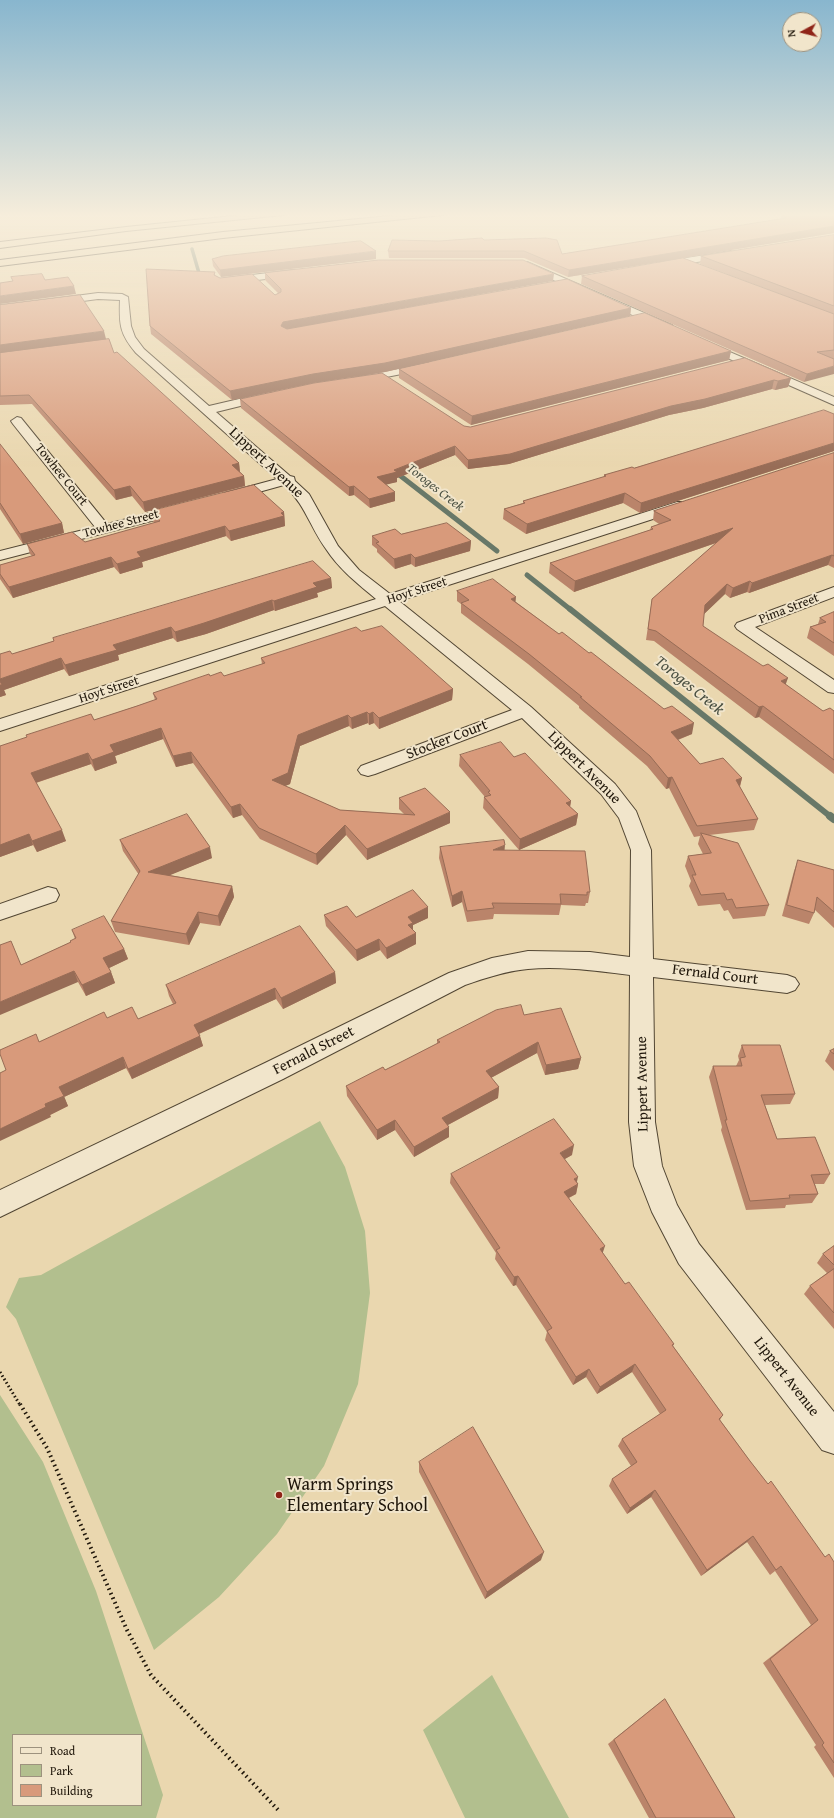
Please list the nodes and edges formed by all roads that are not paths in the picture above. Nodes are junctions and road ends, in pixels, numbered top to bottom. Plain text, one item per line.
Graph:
1 (83, 298) edge
2 (122, 298) edge
3 (602, 298) edge
4 (0, 308) edge
5 (645, 317) junction
6 (630, 320) edge
7 (680, 333) edge
8 (694, 339) edge
9 (744, 362) junction
10 (439, 364) edge
11 (728, 365) edge
12 (386, 376) junction
13 (342, 382) edge
14 (398, 384) edge
15 (284, 393) edge
16 (834, 401) edge
17 (208, 410) junction
18 (17, 421) dead end
19 (289, 480) junction
20 (219, 499) edge
21 (698, 500) edge
22 (196, 505) edge
23 (104, 529) junction
24 (0, 556) edge
25 (834, 592) edge
26 (387, 601) junction
27 (834, 688) edge
28 (525, 710) junction
29 (0, 725) edge
30 (368, 770) dead end
31 (48, 895) dead end
32 (0, 912) edge
33 (643, 967) junction
34 (787, 984) dead end
35 (0, 1204) edge
36 (834, 1438) edge

1 - 4 street, Lippert Avenue
2 - 17 street, Lippert Avenue
3 - 5 street
5 - 6 street
5 - 7 street
8 - 9 street
9 - 11 street
9 - 16 street
10 - 12 street
12 - 13 street
12 - 14 street
15 - 17 street
17 - 19 street, Lippert Avenue
18 - 23 street, Towhee Court
19 - 20 street
19 - 26 street, Lippert Avenue
21 - 26 street, Hoyt Street
22 - 23 street, Towhee Street
23 - 24 street, Towhee Street
25 - 27 street, Pima Street
26 - 28 street, Lippert Avenue
26 - 29 street, Hoyt Street
28 - 30 street, Stocker Court
28 - 33 street, Lippert Avenue
31 - 32 street
33 - 34 street, Fernald Court
33 - 35 street, Fernald Street
33 - 36 street, Lippert Avenue

